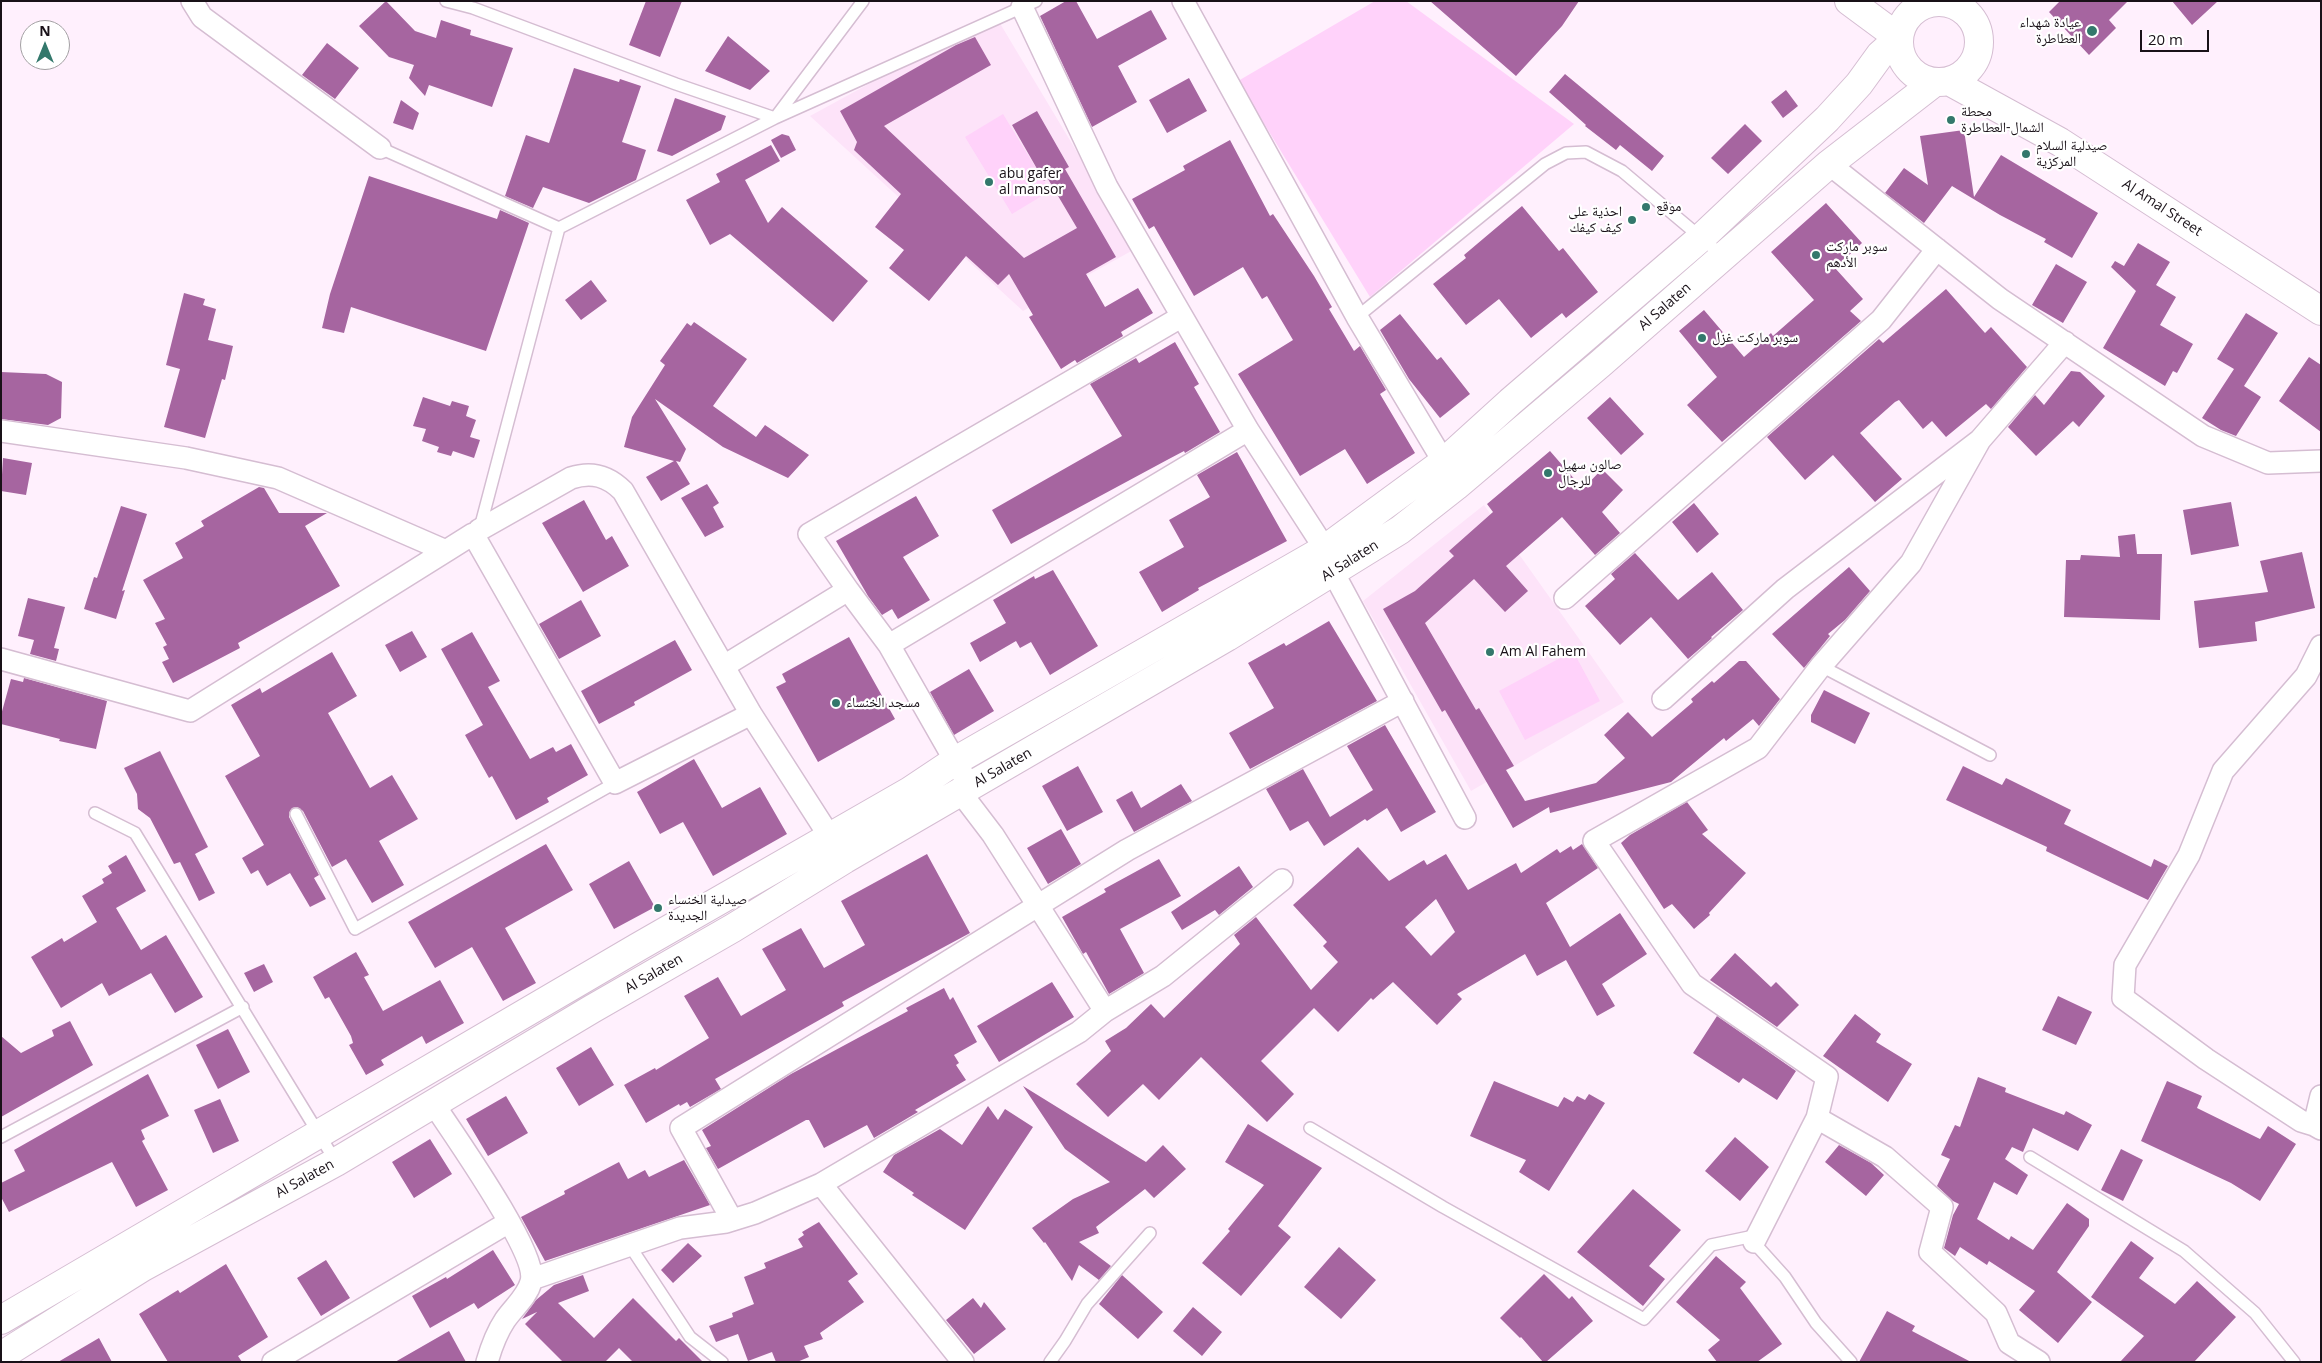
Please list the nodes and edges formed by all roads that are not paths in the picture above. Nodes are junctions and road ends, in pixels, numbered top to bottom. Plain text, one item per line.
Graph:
1 (192, 1) edge
2 (446, 1) edge
3 (863, 1) edge
4 (1183, 1) edge
5 (1849, 1) edge
6 (1944, 1) edge
7 (1029, 4) edge
8 (1899, 38) junction
9 (1942, 81) junction
10 (776, 118) junction
11 (380, 148) joint
12 (1829, 164) junction
13 (560, 228) junction
14 (1702, 237) junction
15 (1937, 249) junction
16 (1724, 257) junction
17 (2321, 311) edge
18 (1181, 317) junction
19 (1357, 317) junction
20 (2065, 342) junction
21 (1, 430) edge
22 (1248, 430) junction
23 (1980, 440) junction
24 (2321, 461) edge
25 (1451, 473) junction
26 (476, 532) junction
27 (446, 551) junction
28 (1329, 560) junction
29 (848, 590) junction
30 (1565, 598) dead end
31 (889, 645) junction
32 (2321, 646) edge
33 (1, 659) edge
34 (724, 666) junction
35 (1821, 666) junction
36 (1663, 699) dead end
37 (1402, 701) junction
38 (751, 714) junction
39 (1990, 755) dead end
40 (956, 762) junction
41 (615, 783) junction
42 (966, 790) junction
43 (95, 814) dead end
44 (296, 814) dead end
45 (1465, 818) dead end
46 (830, 836) junction
47 (844, 859) junction
48 (1282, 880) dead end
49 (1038, 904) junction
50 (243, 1007) junction
51 (1105, 1011) junction
52 (2321, 1096) edge
53 (433, 1103) junction
54 (1817, 1118) junction
55 (2318, 1127) edge
56 (1310, 1128) dead end
57 (320, 1134) junction
58 (1, 1137) edge
59 (2030, 1157) dead end
60 (336, 1162) junction
61 (821, 1184) junction
62 (732, 1220) junction
63 (509, 1222) junction
64 (1150, 1233) dead end
65 (1754, 1242) junction
66 (630, 1246) junction
67 (532, 1279) junction
68 (1, 1320) edge
69 (1, 1356) edge
70 (492, 1358) edge
71 (273, 1362) edge
72 (722, 1362) edge
73 (963, 1362) edge
74 (1050, 1362) edge
75 (1851, 1362) edge
76 (2039, 1362) edge
77 (2294, 1362) edge

1 - 11 street
2 - 10 lane
3 - 10 lane
4 - 19 street
5 - 8 main road
6 - 8 main road
6 - 9 main road
7 - 10 lane
7 - 18 street
8 - 9 main road
8 - 14 main road, Al Salaten
9 - 12 main road, Al Salaten
9 - 17 main road, Al Amal Street
10 - 13 lane
11 - 13 lane
12 - 15 street
12 - 16 main road, Al Salaten
13 - 26 lane
14 - 16 lane
14 - 19 lane
14 - 25 main road, Al Salaten
15 - 20 street
15 - 30 street
16 - 25 main road, Al Salaten
18 - 22 street
18 - 29 street
19 - 25 street
20 - 23 street
20 - 24 street
21 - 27 street
22 - 28 street
22 - 31 street
23 - 35 street
23 - 36 street
25 - 28 main road, Al Salaten
26 - 27 street
26 - 34 street
26 - 41 street
27 - 33 street
28 - 37 street
28 - 40 main road, Al Salaten
28 - 42 main road, Al Salaten
29 - 31 street
29 - 34 street
31 - 40 street
32 - 55 street
34 - 38 street
35 - 39 lane
35 - 54 street
37 - 45 street
37 - 49 street
38 - 41 street
38 - 46 street
40 - 42 street
40 - 46 main road, Al Salaten
41 - 44 lane
42 - 47 main road, Al Salaten
42 - 49 street
43 - 50 lane
46 - 47 street
46 - 57 main road, Al Salaten
47 - 53 main road, Al Salaten
48 - 51 street
49 - 51 street
49 - 62 street
50 - 57 lane
50 - 58 lane
51 - 61 street
52 - 55 street
53 - 60 main road, Al Salaten
53 - 63 street
54 - 65 street
54 - 76 street
56 - 65 lane
57 - 60 lane
57 - 68 main road, Al Salaten
59 - 77 lane
60 - 69 main road, Al Salaten
61 - 62 street
61 - 73 street
62 - 66 street
63 - 67 street
63 - 71 street
64 - 74 lane
65 - 75 lane
66 - 67 street
66 - 72 lane
67 - 70 street

